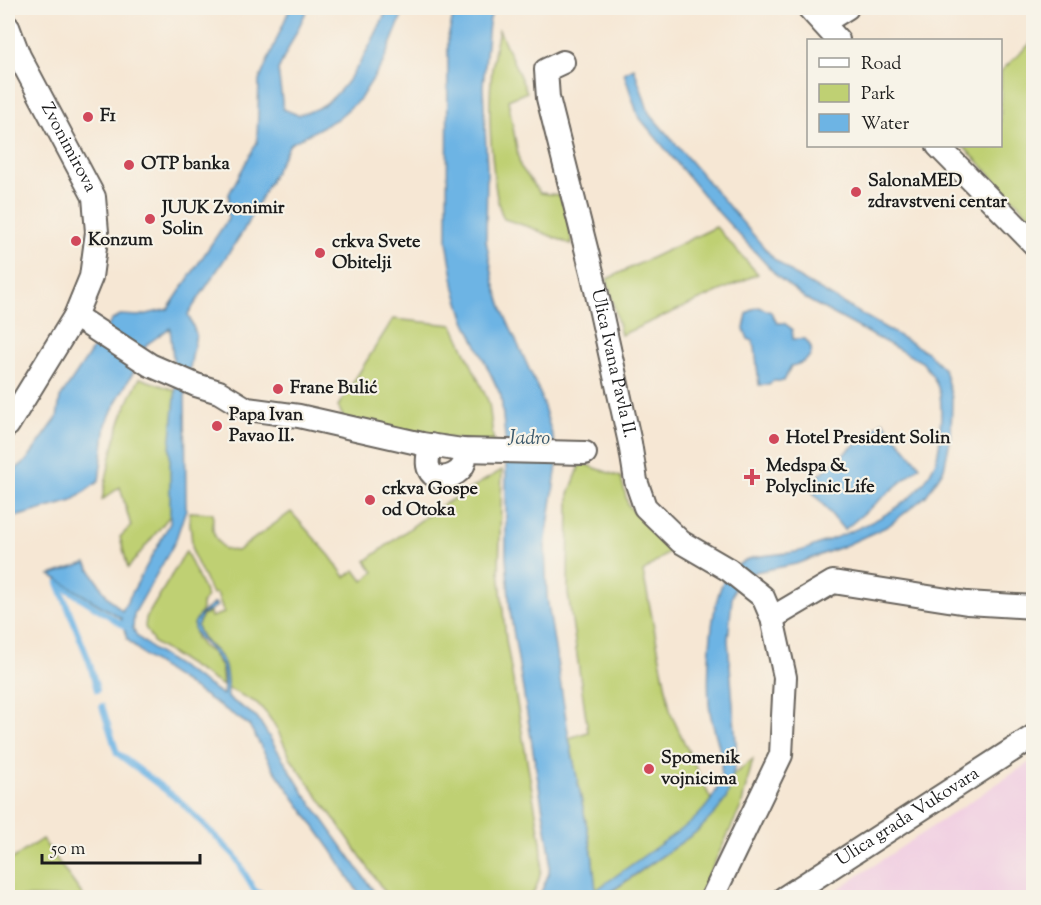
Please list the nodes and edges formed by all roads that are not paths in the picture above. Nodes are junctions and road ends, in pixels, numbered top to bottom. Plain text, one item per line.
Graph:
1 (847, 8) edge
2 (816, 15) edge
3 (8, 27) edge
4 (837, 39) edge
5 (563, 62) dead end
6 (939, 147) edge
7 (1034, 244) edge
8 (75, 316) junction
9 (8, 425) edge
10 (430, 445) junction
11 (462, 450) junction
12 (585, 453) dead end
13 (1034, 606) edge
14 (772, 618) junction
15 (1034, 736) edge
16 (712, 897) edge
17 (784, 897) edge

1 - 2 street
2 - 4 street
3 - 8 street, Zvonimirova
5 - 14 street, Ulica Ivana Pavla II.
6 - 7 street
8 - 9 street, Zvonimirova
8 - 10 street
10 - 11 street
10 - 11 street
11 - 12 street
13 - 14 street
14 - 16 street, Ulica Ivana Pavla II.
15 - 17 street, Ulica grada Vukovara

